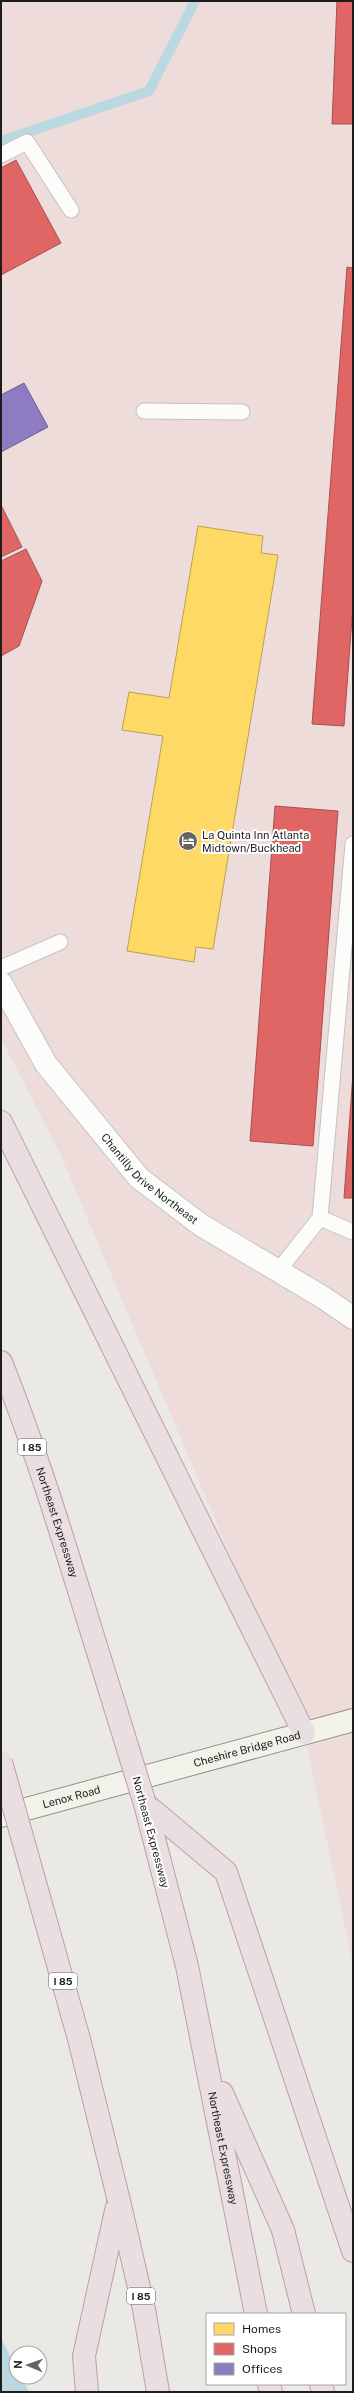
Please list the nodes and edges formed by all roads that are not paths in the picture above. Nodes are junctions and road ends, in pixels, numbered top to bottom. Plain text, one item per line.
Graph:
1 (1, 155) edge
2 (71, 210) dead end
3 (144, 411) dead end
4 (242, 412) dead end
5 (353, 844) edge
6 (60, 942) dead end
7 (1, 968) edge
8 (1, 983) edge
9 (1, 1122) edge
10 (320, 1218) junction
11 (353, 1232) edge
12 (278, 1270) junction
13 (353, 1318) edge
14 (1, 1362) edge
15 (353, 1720) edge
16 (304, 1733) junction
17 (1, 1762) edge
18 (142, 1778) joint
19 (145, 1804) junction
20 (1, 1816) edge
21 (206, 2057) junction
22 (119, 2201) junction
23 (353, 2251) edge
24 (256, 2313) edge
25 (304, 2313) edge
26 (87, 2392) edge
27 (158, 2392) edge

1 - 2 lane
3 - 4 lane
5 - 10 lane
6 - 7 lane
8 - 12 street, Chantilly Drive Northeast
9 - 16 highway
10 - 11 lane
10 - 12 lane
12 - 13 street, Chantilly Drive Northeast
14 - 19 highway, Northeast Expressway / I 85, bridge
15 - 16 main road, Cheshire Bridge Road
16 - 18 main road, Cheshire Bridge Road
17 - 22 highway, I 85, bridge
18 - 20 main road, Lenox Road
19 - 21 highway, Northeast Expressway / I 85
19 - 23 highway
21 - 24 highway, Northeast Expressway / I 85
21 - 25 highway
22 - 26 highway
22 - 27 highway, I 85

